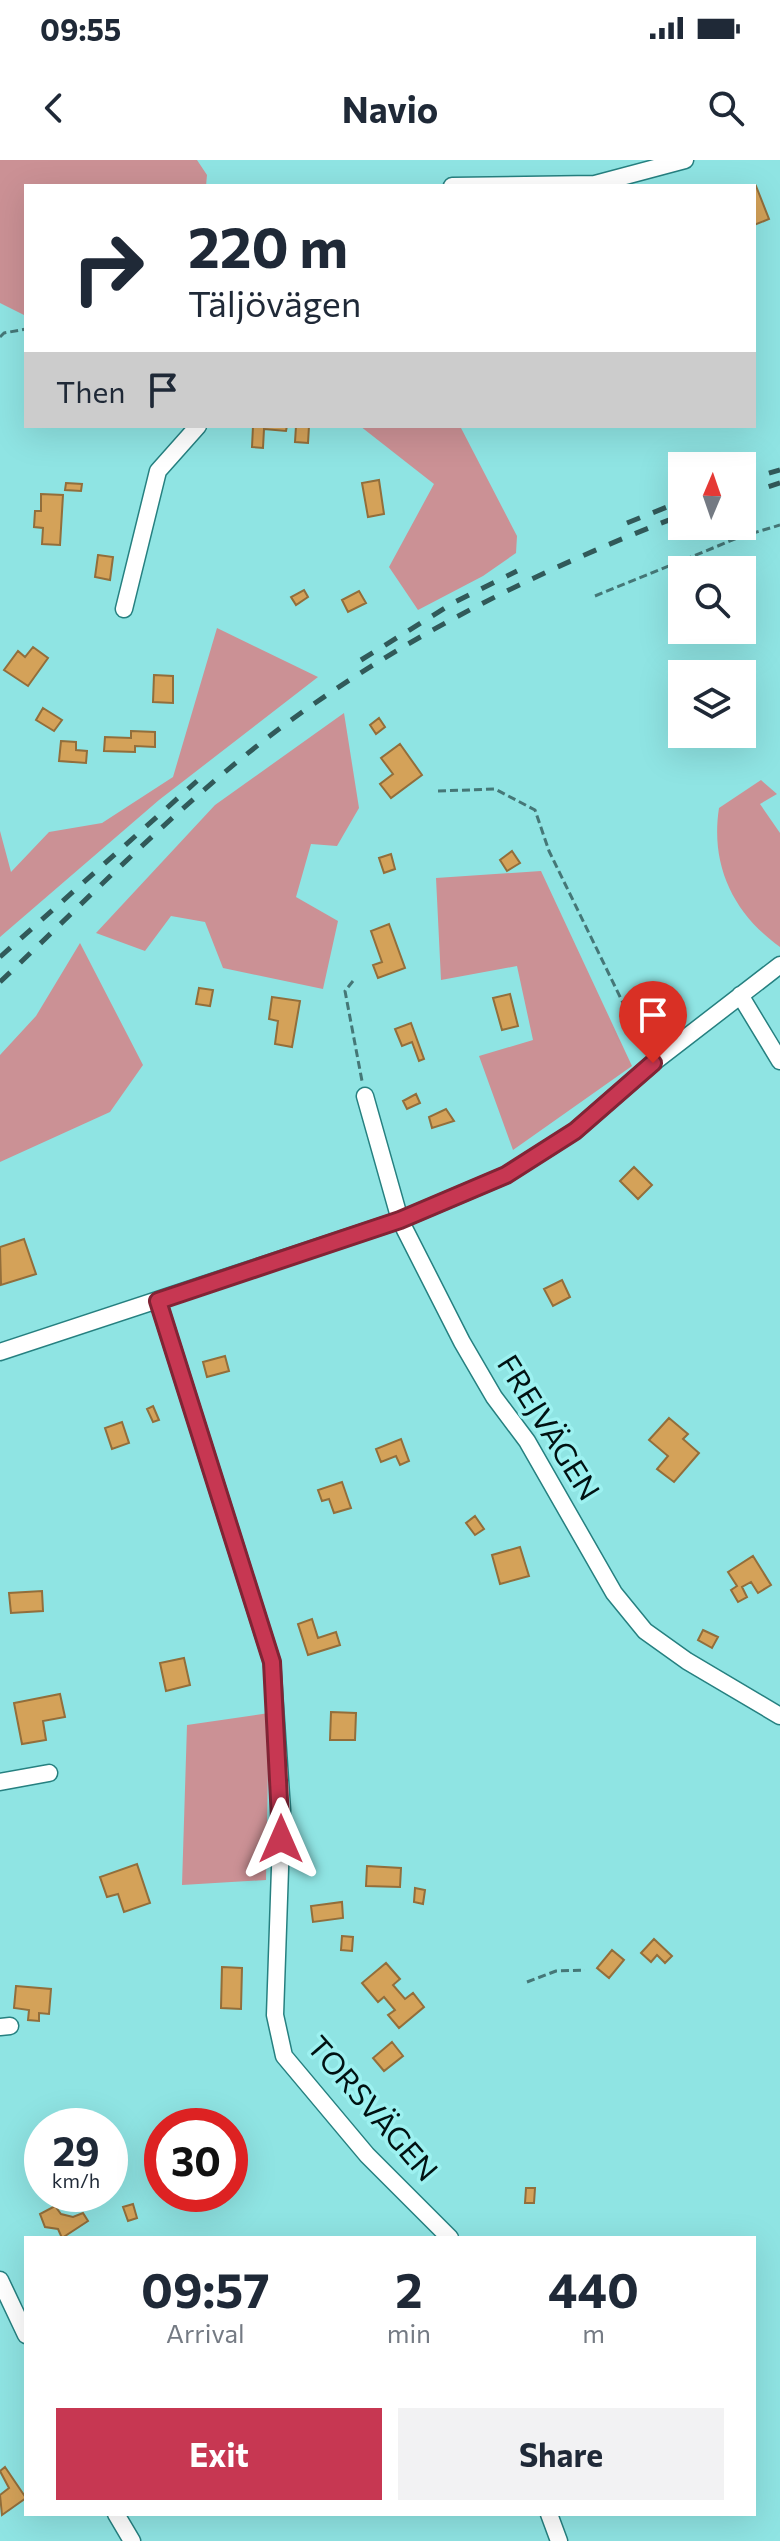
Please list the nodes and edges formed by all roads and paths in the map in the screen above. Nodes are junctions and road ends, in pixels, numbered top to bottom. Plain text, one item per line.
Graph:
1 (685, 160) edge
2 (595, 184) edge
3 (24, 329) edge
4 (0, 337) edge
5 (196, 428) edge
6 (780, 525) edge
7 (595, 596) dead end
8 (124, 609) dead end
9 (438, 791) dead end
10 (780, 965) edge
11 (353, 981) dead end
12 (740, 995) junction
13 (780, 1061) edge
14 (653, 1063) junction
15 (365, 1096) joint
16 (400, 1220) junction
17 (158, 1301) junction
18 (0, 1352) edge
19 (780, 1716) edge
20 (49, 1773) dead end
21 (0, 1782) edge
22 (585, 1970) dead end
23 (527, 1982) dead end
24 (448, 2236) edge
25 (0, 2280) edge
26 (24, 2331) edge
27 (117, 2516) edge
28 (550, 2516) edge
29 (132, 2541) edge
30 (559, 2541) edge

1 - 2 street
3 - 4 path
5 - 8 street
6 - 7 path
9 - 14 path
10 - 12 street
11 - 15 path
12 - 13 street
12 - 14 street
14 - 16 street
15 - 16 street, FREJVÄGEN
16 - 17 street
16 - 19 street, FREJVÄGEN
17 - 18 street
17 - 24 street, TORSVÄGEN
20 - 21 street
22 - 23 path
25 - 26 street
27 - 29 street
28 - 30 street

